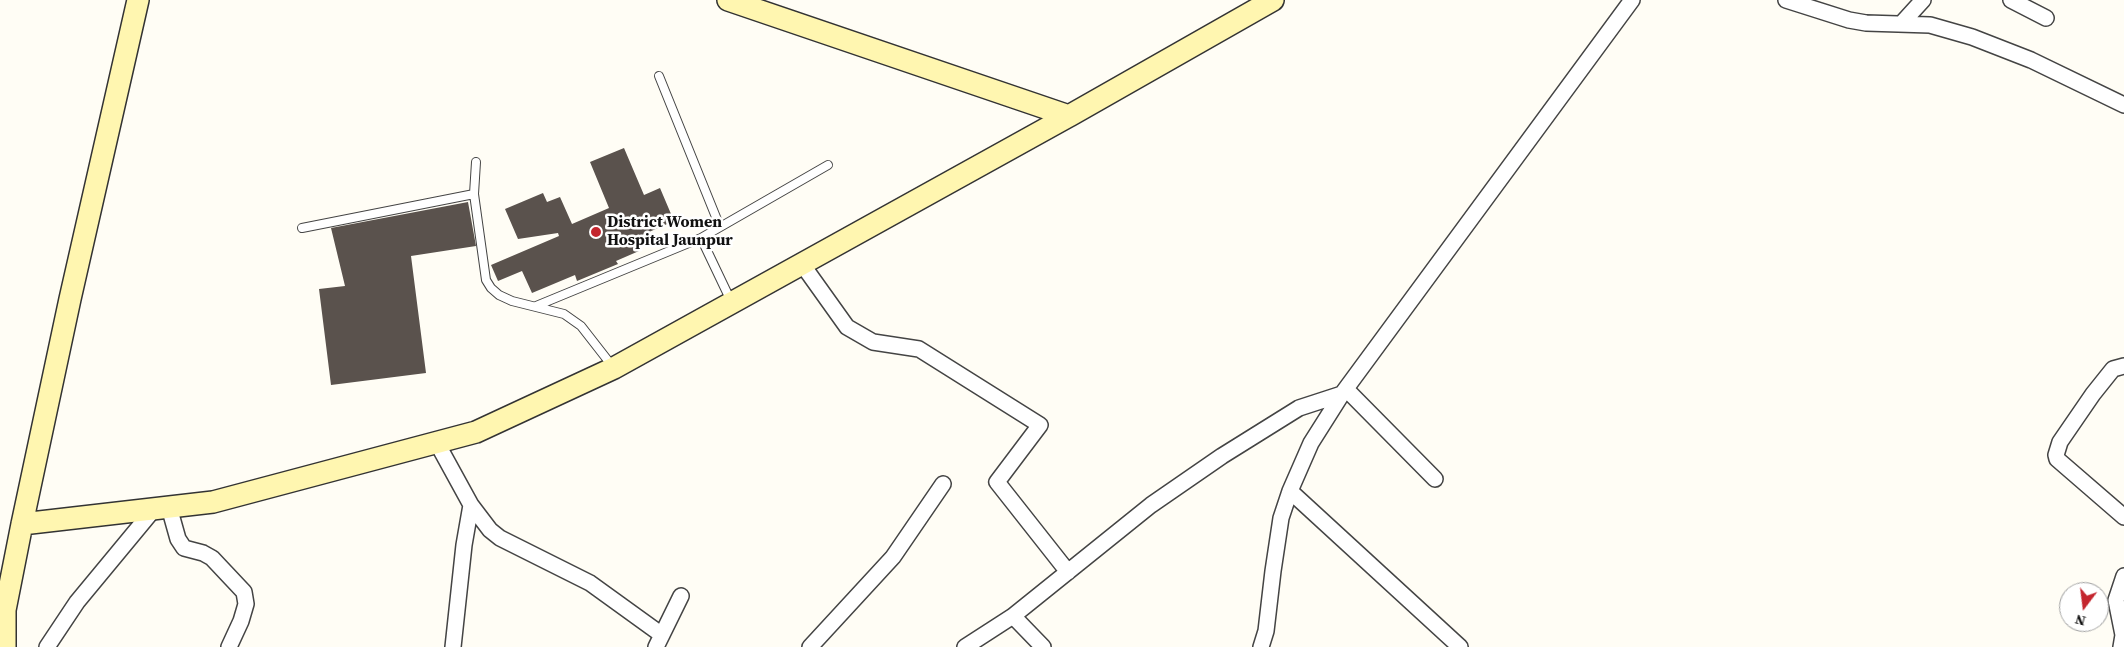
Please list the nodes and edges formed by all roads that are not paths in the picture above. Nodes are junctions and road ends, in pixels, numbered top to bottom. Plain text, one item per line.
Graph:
1 (138, 0) edge
2 (728, 0) edge
3 (1271, 0) edge
4 (1632, 0) edge
5 (1786, 0) edge
6 (1923, 0) edge
7 (2011, 0) edge
8 (2046, 18) dead end
9 (1902, 23) junction
10 (659, 76) dead end
11 (2124, 104) edge
12 (1069, 116) junction
13 (476, 162) dead end
14 (828, 165) dead end
15 (474, 194) junction
16 (720, 227) junction
17 (302, 228) dead end
18 (701, 238) junction
19 (802, 264) junction
20 (732, 303) junction
21 (536, 306) junction
22 (2124, 366) edge
23 (614, 368) junction
24 (1344, 392) junction
25 (436, 442) junction
26 (1435, 479) dead end
27 (942, 484) dead end
28 (1290, 491) junction
29 (471, 505) junction
30 (161, 508) junction
31 (2124, 517) edge
32 (22, 524) junction
33 (1068, 572) junction
34 (2124, 576) edge
35 (681, 596) dead end
36 (1013, 616) junction
37 (659, 641) edge
38 (5, 647) edge
39 (46, 647) edge
40 (229, 647) edge
41 (453, 647) edge
42 (810, 647) edge
43 (965, 647) edge
44 (1043, 647) edge
45 (1261, 647) edge
46 (1460, 647) edge
47 (2121, 647) edge

1 - 32 street
2 - 12 street
3 - 12 street
4 - 24 street
5 - 9 street
6 - 9 street
7 - 8 street
9 - 11 street
10 - 16 lane
12 - 19 street
13 - 15 lane
14 - 16 lane
15 - 17 lane
15 - 21 lane
16 - 18 lane
18 - 20 lane
18 - 21 lane
19 - 20 street
19 - 33 street
20 - 23 street
21 - 23 lane
22 - 31 street
23 - 25 street
24 - 26 street
24 - 28 street
24 - 33 street
25 - 29 street
25 - 30 street
27 - 42 street
28 - 45 street
28 - 46 street
29 - 37 street
29 - 41 street
30 - 32 street
30 - 39 street
30 - 40 street
32 - 38 street
33 - 36 street
34 - 47 street
35 - 37 street
36 - 43 street
36 - 44 street

